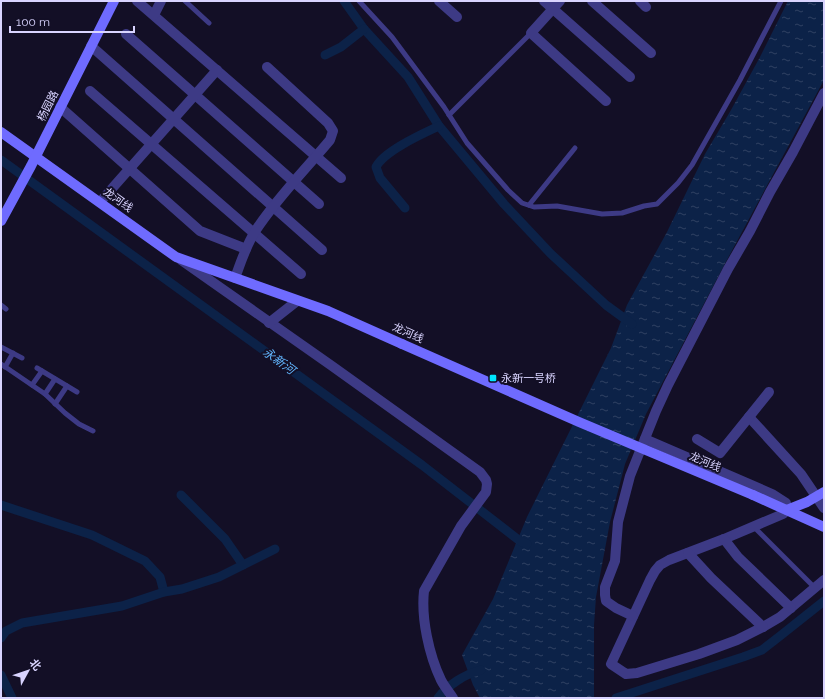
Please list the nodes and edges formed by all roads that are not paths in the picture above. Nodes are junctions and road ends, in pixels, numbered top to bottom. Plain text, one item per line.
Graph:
1 (114, 1) edge
2 (137, 1) edge
3 (161, 1) edge
4 (186, 1) edge
5 (359, 1) edge
6 (439, 1) edge
7 (544, 1) edge
8 (592, 1) edge
9 (781, 1) edge
10 (556, 5) edge
11 (154, 15) junction
12 (457, 17) dead end
13 (209, 23) dead end
14 (531, 33) junction
15 (126, 34) dead end
16 (91, 46) junction
17 (651, 53) dead end
18 (267, 67) dead end
19 (217, 70) junction
20 (630, 77) dead end
21 (90, 91) dead end
22 (824, 93) edge
23 (195, 95) junction
24 (606, 100) dead end
25 (60, 107) junction
26 (449, 115) junction
27 (174, 119) junction
28 (1, 132) edge
29 (151, 144) junction
30 (575, 148) dead end
31 (36, 156) junction
32 (316, 156) junction
33 (130, 169) junction
34 (341, 178) dead end
35 (294, 182) junction
36 (100, 202) junction
37 (319, 204) dead end
38 (529, 205) junction
39 (273, 207) junction
40 (3, 213) edge
41 (254, 233) junction
42 (246, 249) junction
43 (322, 250) dead end
44 (176, 256) junction
45 (301, 274) dead end
46 (235, 278) junction
47 (297, 301) junction
48 (1, 305) edge
49 (6, 309) dead end
50 (269, 323) junction
51 (1, 346) edge
52 (14, 353) junction
53 (22, 358) dead end
54 (3, 365) edge
55 (36, 368) dead end
56 (42, 371) junction
57 (55, 379) junction
58 (32, 386) junction
59 (68, 386) junction
60 (77, 392) dead end
61 (769, 392) dead end
62 (45, 394) junction
63 (56, 404) junction
64 (749, 417) junction
65 (93, 431) dead end
66 (645, 439) junction
67 (697, 439) dead end
68 (820, 494) edge
69 (824, 508) edge
70 (787, 510) junction
71 (753, 526) junction
72 (824, 527) edge
73 (724, 539) junction
74 (688, 553) junction
75 (824, 580) edge
76 (815, 588) junction
77 (791, 608) junction
78 (633, 616) junction
79 (763, 627) junction
80 (453, 698) edge

1 - 16 street, 杨园路
2 - 11 street
3 - 11 street
4 - 13 lane
5 - 26 lane
6 - 12 street
7 - 10 street
8 - 17 street
9 - 38 lane
10 - 14 street
10 - 20 street
11 - 19 street
14 - 24 street
14 - 26 lane
15 - 23 street
16 - 25 street, 杨园路
16 - 27 street
18 - 32 street
19 - 23 street
19 - 32 street
21 - 29 street
22 - 66 street
23 - 27 street
23 - 35 street
25 - 31 street, 杨园路
25 - 33 street
26 - 38 lane
27 - 29 street
27 - 39 street
28 - 31 street, 龙河线
29 - 33 street
29 - 41 street
30 - 38 lane
31 - 36 street, 龙河线
31 - 40 street, 杨园路
32 - 34 street
32 - 35 street
33 - 36 street
33 - 42 street
35 - 37 street
35 - 39 street
36 - 44 street, 龙河线
39 - 41 street
39 - 43 street
41 - 42 street
41 - 45 street
42 - 46 street
44 - 46 street, 龙河线
44 - 50 street
46 - 47 street, 龙河线
47 - 50 street
47 - 70 street, 龙河线, bridge
48 - 49 lane
50 - 80 street
51 - 52 lane
52 - 53 lane
52 - 54 lane
54 - 58 lane
55 - 56 lane
56 - 57 lane
56 - 58 lane
57 - 59 lane
57 - 62 lane
58 - 62 lane
59 - 60 lane
59 - 63 lane
61 - 64 street
62 - 63 lane
63 - 65 lane
64 - 67 street
64 - 68 street
66 - 70 street
66 - 78 street
68 - 69 street
68 - 70 street
70 - 71 street
70 - 72 street, 龙河线
71 - 73 street
71 - 76 lane
73 - 74 street
73 - 77 street
74 - 78 street
74 - 79 street
75 - 76 street
76 - 77 street
77 - 79 street
78 - 79 street

